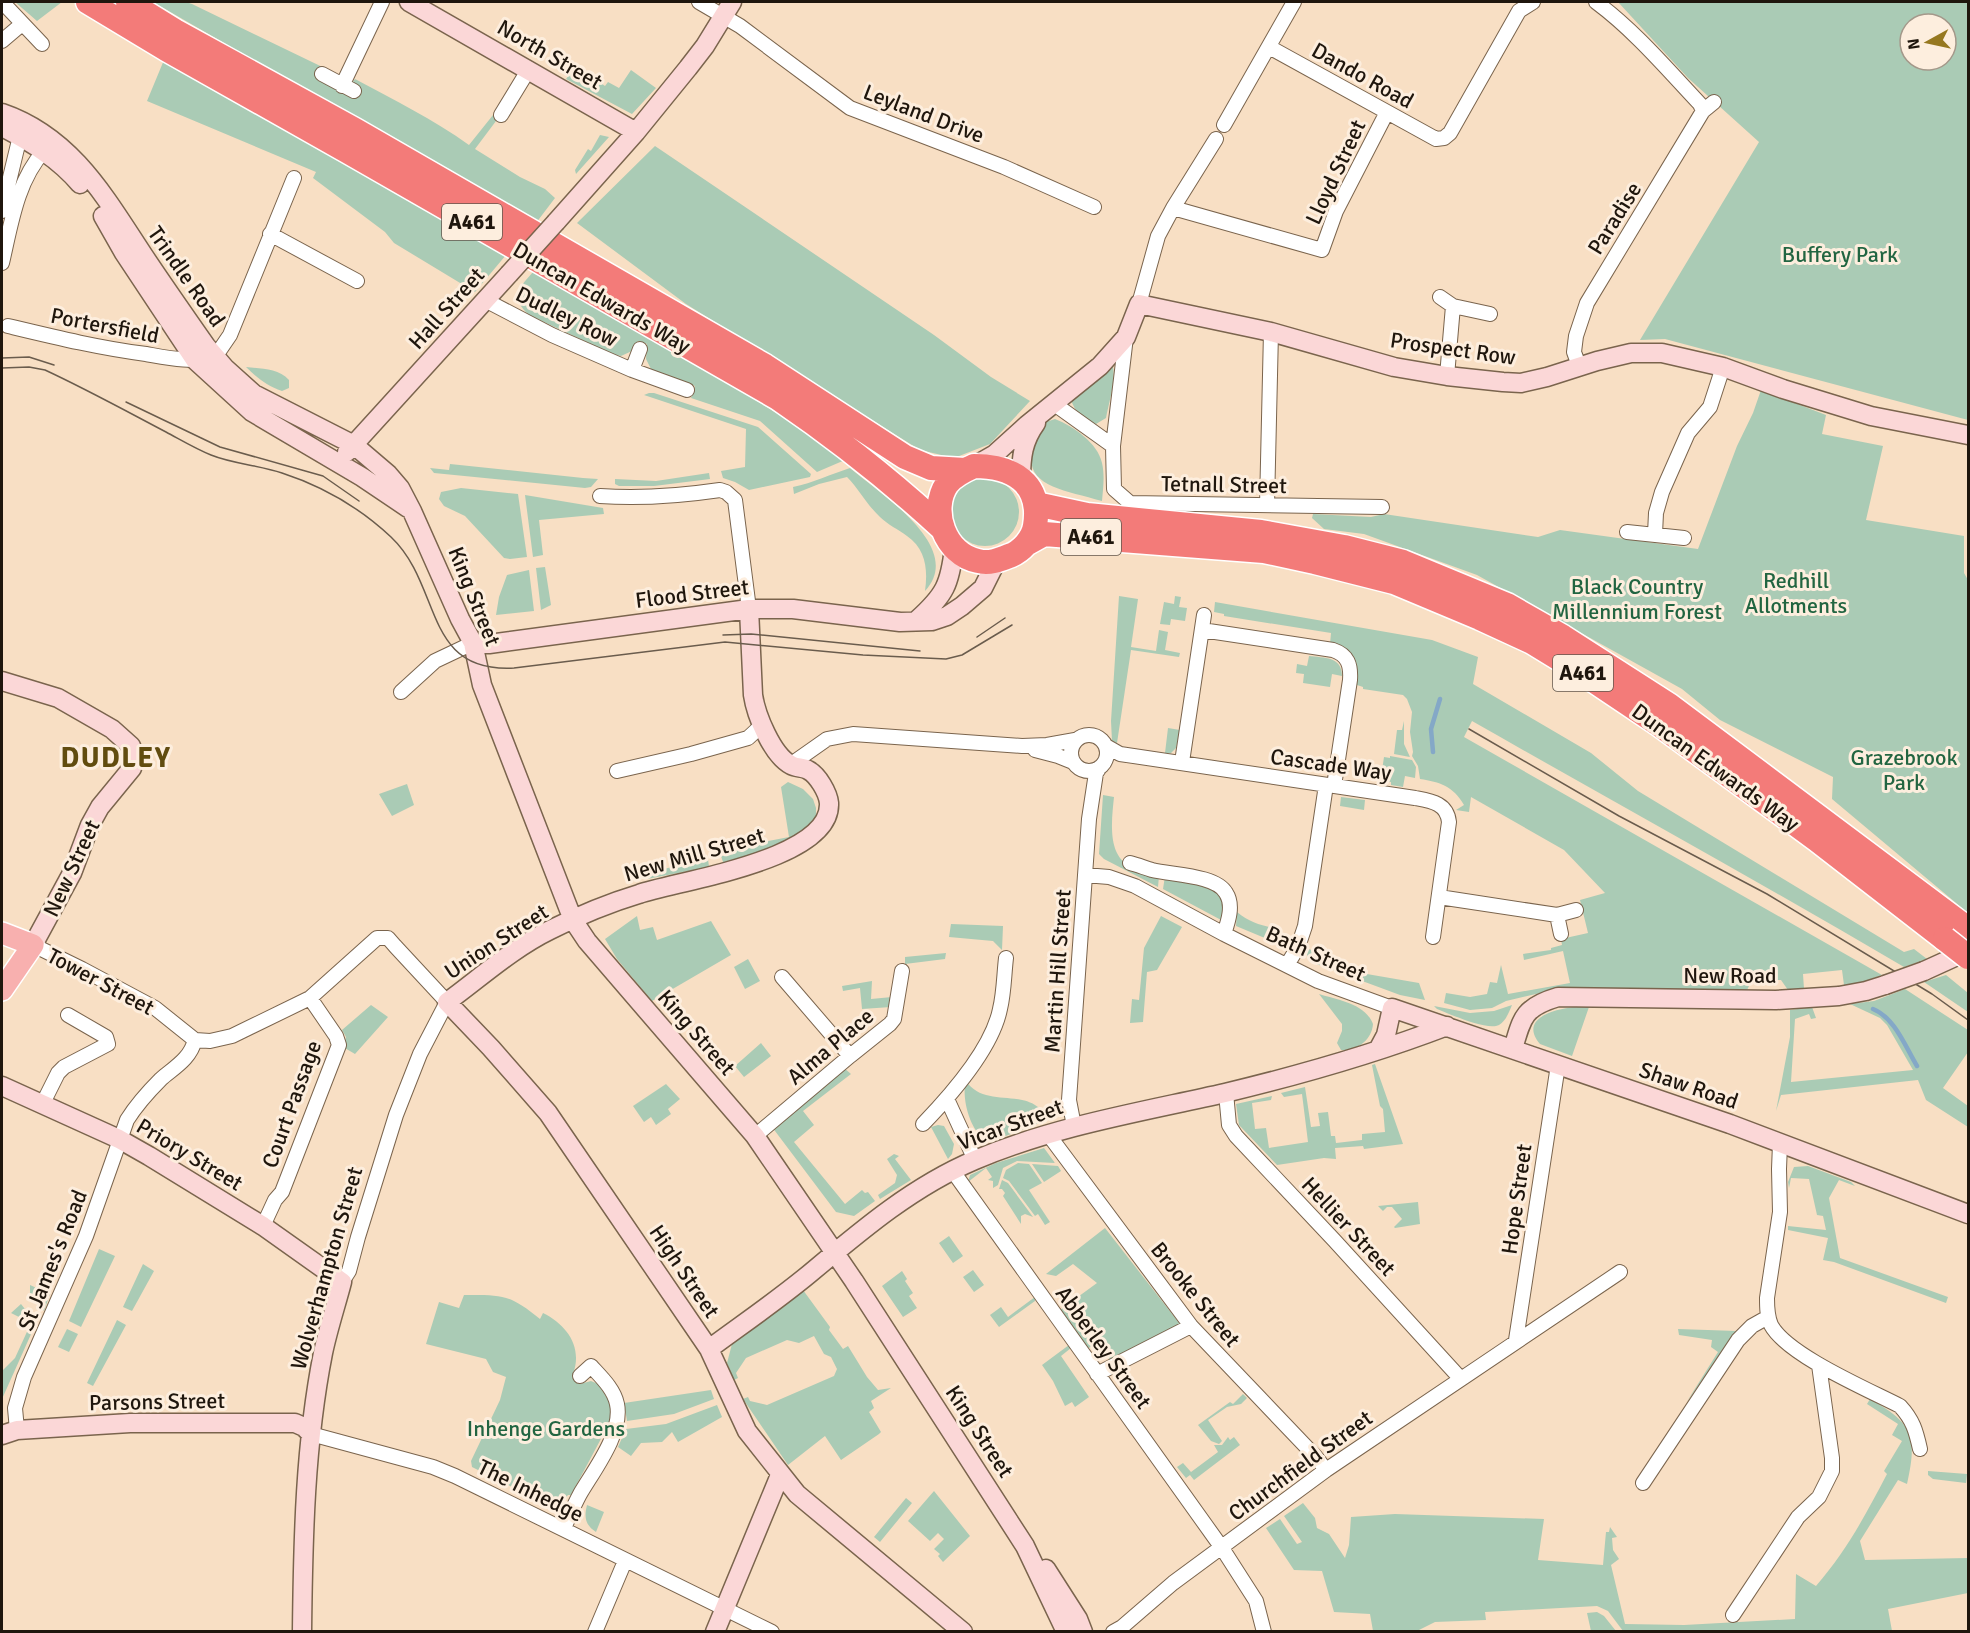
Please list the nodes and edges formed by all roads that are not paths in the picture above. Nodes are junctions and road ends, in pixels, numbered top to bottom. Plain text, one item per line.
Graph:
1 (87, 2) edge
2 (128, 2) edge
3 (382, 2) edge
4 (409, 2) edge
5 (699, 2) edge
6 (1294, 2) edge
7 (1533, 2) edge
8 (1596, 2) edge
9 (6, 6) dead end
10 (1516, 6) edge
11 (727, 9) edge
12 (22, 24) junction
13 (2, 41) edge
14 (42, 44) dead end
15 (1269, 47) junction
16 (528, 69) junction
17 (322, 74) dead end
18 (1387, 112) junction
19 (2, 114) edge
20 (501, 115) dead end
21 (1224, 125) dead end
22 (2, 127) edge
23 (636, 132) junction
24 (29, 133) junction
25 (1216, 139) dead end
26 (44, 151) junction
27 (294, 178) dead end
28 (1094, 207) dead end
29 (1173, 208) junction
30 (2, 211) edge
31 (270, 234) junction
32 (2, 263) edge
33 (150, 266) junction
34 (357, 281) dead end
35 (1440, 297) dead end
36 (485, 300) junction
37 (1139, 304) junction
38 (1453, 306) junction
39 (1490, 314) dead end
40 (8, 326) dead end
41 (1270, 332) junction
42 (1126, 337) junction
43 (640, 349) dead end
44 (215, 357) junction
45 (195, 360) junction
46 (1579, 366) junction
47 (1723, 368) junction
48 (632, 370) junction
49 (1447, 376) junction
50 (687, 390) dead end
51 (1049, 407) junction
52 (1968, 435) edge
53 (354, 445) junction
54 (1113, 446) junction
55 (338, 463) junction
56 (970, 468) junction
57 (1021, 479) junction
58 (600, 496) dead end
59 (1036, 504) junction
60 (1267, 506) junction
61 (1382, 507) dead end
62 (412, 511) junction
63 (1627, 532) dead end
64 (1655, 534) junction
65 (948, 538) junction
66 (1684, 538) dead end
67 (1026, 544) junction
68 (996, 562) junction
69 (749, 609) junction
70 (1204, 615) dead end
71 (917, 620) junction
72 (1202, 630) junction
73 (473, 643) junction
74 (2, 681) edge
75 (401, 692) dead end
76 (762, 725) junction
77 (1075, 740) junction
78 (1022, 746) junction
79 (1106, 746) junction
80 (1120, 754) junction
81 (1182, 762) junction
82 (1103, 764) junction
83 (790, 765) junction
84 (1076, 766) junction
85 (617, 771) dead end
86 (1330, 786) junction
87 (1089, 819) junction
88 (1130, 863) dead end
89 (1085, 875) junction
90 (1439, 897) junction
91 (1576, 909) dead end
92 (1557, 915) junction
93 (573, 920) junction
94 (1968, 928) edge
95 (2, 933) edge
96 (1224, 934) junction
97 (1561, 934) dead end
98 (1433, 937) dead end
99 (33, 945) junction
100 (1968, 951) edge
101 (1968, 957) edge
102 (1006, 958) dead end
103 (1287, 965) junction
104 (902, 971) dead end
105 (782, 977) dead end
106 (2, 990) edge
107 (310, 998) junction
108 (447, 1002) junction
109 (1392, 1008) junction
110 (68, 1015) dead end
111 (1447, 1026) junction
112 (195, 1040) junction
113 (1513, 1049) junction
114 (1378, 1050) junction
115 (850, 1056) junction
116 (1558, 1065) junction
117 (2, 1086) edge
118 (1226, 1093) junction
119 (947, 1099) junction
120 (42, 1105) junction
121 (923, 1124) dead end
122 (1074, 1126) junction
123 (1048, 1134) junction
124 (755, 1136) junction
125 (119, 1139) junction
126 (1780, 1144) junction
127 (975, 1160) junction
128 (952, 1170) junction
129 (1968, 1214) edge
130 (263, 1226) junction
131 (834, 1252) junction
132 (1620, 1272) dead end
133 (342, 1282) junction
134 (1768, 1317) junction
135 (1191, 1326) junction
136 (1516, 1340) junction
137 (709, 1349) junction
138 (1820, 1365) junction
139 (1097, 1374) junction
140 (580, 1376) dead end
141 (1460, 1378) junction
142 (9, 1432) edge
143 (311, 1434) junction
144 (1920, 1449) dead end
145 (1326, 1470) junction
146 (780, 1474) junction
147 (1643, 1483) dead end
148 (564, 1528) junction
149 (1222, 1548) junction
150 (625, 1561) junction
151 (1733, 1615) dead end
152 (722, 1622) edge
153 (1118, 1630) edge
154 (1080, 1631) edge
155 (302, 1632) edge
156 (595, 1632) edge
157 (772, 1632) edge
158 (963, 1632) edge
159 (1264, 1632) edge

1 - 65 highway, Duncan Edwards Way / A461
2 - 56 highway, Duncan Edwards Way / A461
3 - 17 street
4 - 16 street, North Street
5 - 11 street, Leyland Drive
6 - 15 street
7 - 10 street
8 - 46 street, Paradise
9 - 12 street
10 - 18 street, Dando Road
11 - 23 street, Hall Street
11 - 28 street, Leyland Drive
12 - 13 street
12 - 14 street
15 - 18 street, Dando Road
15 - 21 street
16 - 20 street
16 - 23 street, North Street
18 - 29 street, Lloyd Street
19 - 24 street
22 - 24 street, Trindle Road
23 - 36 street, Hall Street, bridge
24 - 26 street, Trindle Road
24 - 30 street
24 - 33 street, Trindle Road
25 - 29 street
26 - 32 street
26 - 45 street, Trindle Road
27 - 31 street
29 - 37 street
31 - 34 street
31 - 44 street
33 - 44 street, Trindle Road
33 - 45 street
35 - 38 street
36 - 48 street, Dudley Row
36 - 53 street, Hall Street
37 - 41 street, Prospect Row
37 - 42 street
38 - 39 street
38 - 49 street
40 - 45 street, Portersfield
41 - 49 street, Prospect Row
41 - 60 street
42 - 51 street
42 - 54 street, Tetnall Street
43 - 48 street, Dudley Row
44 - 45 street, Portersfield
44 - 53 street, Trindle Road
45 - 55 street, Trindle Road
46 - 47 street, Prospect Row
46 - 49 street, Prospect Row
47 - 52 street, Prospect Row
47 - 64 street
48 - 50 street, Dudley Row
51 - 54 street
51 - 56 street
51 - 57 street
53 - 55 street, Hall Street
53 - 62 street, King Street
54 - 60 street, Tetnall Street
55 - 62 street
56 - 57 highway, A461
56 - 65 highway
57 - 59 highway, A461
58 - 69 street
59 - 67 highway, A461
59 - 94 highway, Duncan Edwards Way / A461
60 - 61 street, Tetnall Street
62 - 73 street, King Street
63 - 64 street
64 - 66 street
65 - 68 highway, A461
65 - 71 street
67 - 68 highway, A461
67 - 101 highway, Duncan Edwards Way / A461, bridge
68 - 71 street, Flood Street
69 - 71 street, Flood Street
69 - 73 street, Flood Street
69 - 76 street
70 - 72 street
72 - 81 street
72 - 86 street
73 - 75 street
73 - 93 street, King Street
74 - 99 street, New Street
76 - 83 street
76 - 85 street
77 - 78 street
77 - 79 street
77 - 84 street, Martin Hill Street
78 - 83 street
78 - 84 street
79 - 80 street, Cascade Way
79 - 82 street, Martin Hill Street
80 - 81 street, Cascade Way
80 - 82 street
81 - 86 street, Cascade Way
82 - 84 street
82 - 87 street, Martin Hill Street
83 - 93 street, New Mill Street
84 - 87 street, Martin Hill Street
86 - 90 street, Cascade Way
86 - 103 street
87 - 89 street, Martin Hill Street
88 - 96 street
89 - 96 street, Bath Street
89 - 122 street, Martin Hill Street
90 - 92 street
90 - 98 street, Cascade Way
91 - 92 street
92 - 97 street
93 - 108 street, Union Street
93 - 124 street, King Street
95 - 99 main road, Tower Street
96 - 103 street, Bath Street
99 - 106 main road, New Street
99 - 112 street, Tower Street
100 - 113 street, New Road, bridge
102 - 119 street
103 - 109 street, Bath Street
104 - 115 street, Alma Place
105 - 115 street
107 - 108 street, High Street
107 - 112 street
107 - 130 street, Court Passage
108 - 133 street, Wolverhampton Street
108 - 137 street, High Street
109 - 111 street, Shaw Road
109 - 114 street
110 - 120 street
111 - 113 street, Shaw Road
111 - 114 street, Vicar Street
112 - 125 street, St James's Road
113 - 116 street, Shaw Road
114 - 118 street, Vicar Street
115 - 124 street, Alma Place
116 - 126 street, Shaw Road
116 - 136 street, Hope Street
117 - 120 street, Priory Street
118 - 122 street, Vicar Street
118 - 141 street, Hellier Street
119 - 121 street
119 - 127 street
120 - 125 street, Priory Street
122 - 123 street, Vicar Street
123 - 127 street, Vicar Street
123 - 135 street, Brooke Street
124 - 131 street, King Street
125 - 130 street, Priory Street
125 - 142 street, St James's Road
126 - 129 street, Shaw Road
126 - 134 street
127 - 128 street, Vicar Street
128 - 131 street, Vicar Street
128 - 139 street, Abberley Street
130 - 133 street, Priory Street
131 - 137 street, Vicar Street
131 - 154 street, King Street
132 - 136 street, Churchfield Street
133 - 143 street, Wolverhampton Street
134 - 138 street
134 - 147 street
135 - 139 street
135 - 145 street, Brooke Street
136 - 141 street, Churchfield Street
137 - 146 street, High Street
138 - 144 street
138 - 151 street
139 - 149 street, Abberley Street
140 - 148 street
141 - 145 street, Churchfield Street
142 - 143 street, Parsons Street
143 - 148 street, The Inhedge
143 - 155 street, Wolverhampton Street
145 - 149 street, Churchfield Street
146 - 152 street
146 - 158 street, High Street
148 - 150 street, The Inhedge
149 - 153 street, Churchfield Street
149 - 159 street, Abberley Street
150 - 152 street, The Inhedge
150 - 156 street
152 - 157 street, The Inhedge

